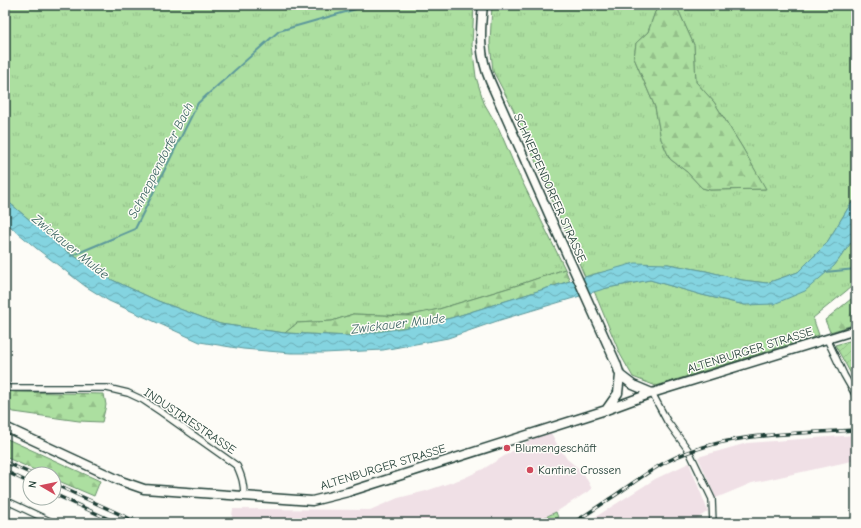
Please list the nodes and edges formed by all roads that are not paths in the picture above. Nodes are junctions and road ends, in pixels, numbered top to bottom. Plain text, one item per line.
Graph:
1 (482, 5) edge
2 (856, 330) edge
3 (827, 339) junction
4 (620, 375) junction
5 (5, 388) edge
6 (652, 393) junction
7 (856, 396) edge
8 (606, 410) junction
9 (5, 427) edge
10 (244, 496) junction
11 (5, 500) edge
12 (54, 523) edge
13 (713, 523) edge

1 - 4 street, SCHNEPPENDORFER STRASSE
2 - 3 street, ALTENBURGER STRASSE
3 - 6 street, ALTENBURGER STRASSE
3 - 7 street
4 - 6 street
4 - 8 street
5 - 10 street, INDUSTRIESTRASSE
6 - 8 street, ALTENBURGER STRASSE
6 - 13 street
8 - 10 street, ALTENBURGER STRASSE
9 - 10 street, ALTENBURGER STRASSE
11 - 12 street

